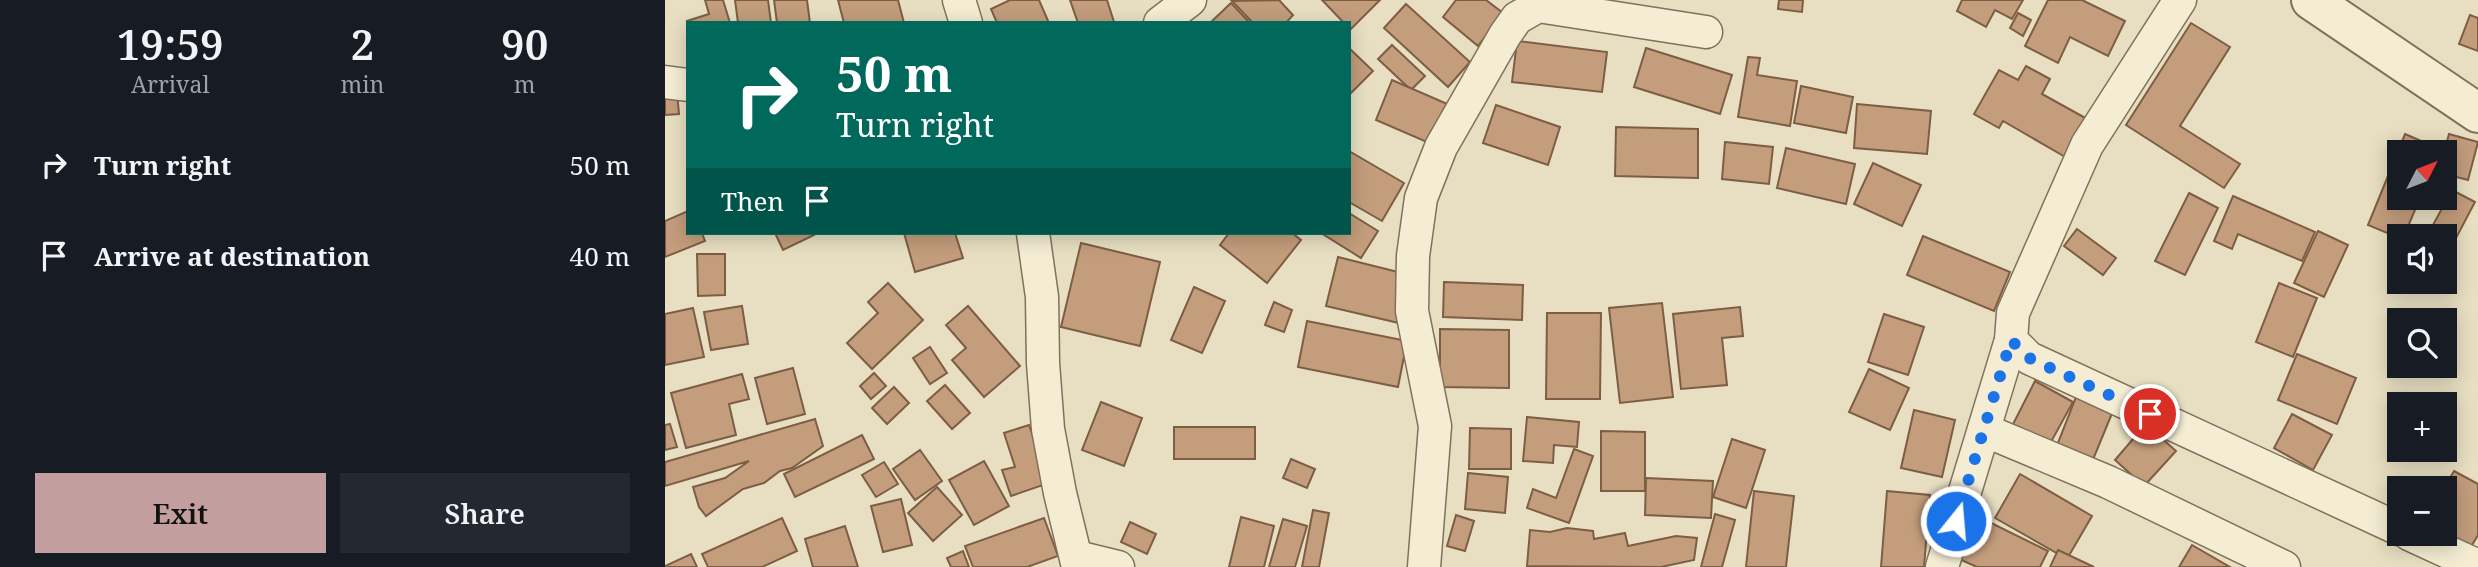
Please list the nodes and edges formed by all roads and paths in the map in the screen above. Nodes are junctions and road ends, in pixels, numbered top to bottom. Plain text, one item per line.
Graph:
1 (959, 0) edge
2 (1190, 0) edge
3 (2180, 0) edge
4 (2311, 0) edge
5 (965, 21) edge
6 (1163, 21) edge
7 (1706, 32) dead end
8 (665, 82) edge
9 (686, 85) edge
10 (2478, 113) edge
11 (1033, 235) edge
12 (2011, 340) junction
13 (1984, 430) junction
14 (2387, 523) edge
15 (2435, 546) edge
16 (1077, 562) edge
17 (2478, 566) edge
18 (1118, 567) edge
19 (1424, 567) edge
20 (1942, 567) edge
21 (2284, 567) edge

1 - 5 street
2 - 6 street
3 - 12 street
4 - 10 street
7 - 19 street
8 - 9 street
11 - 16 street
12 - 13 street
12 - 14 street
13 - 20 street
13 - 21 street
15 - 17 street
16 - 18 street

